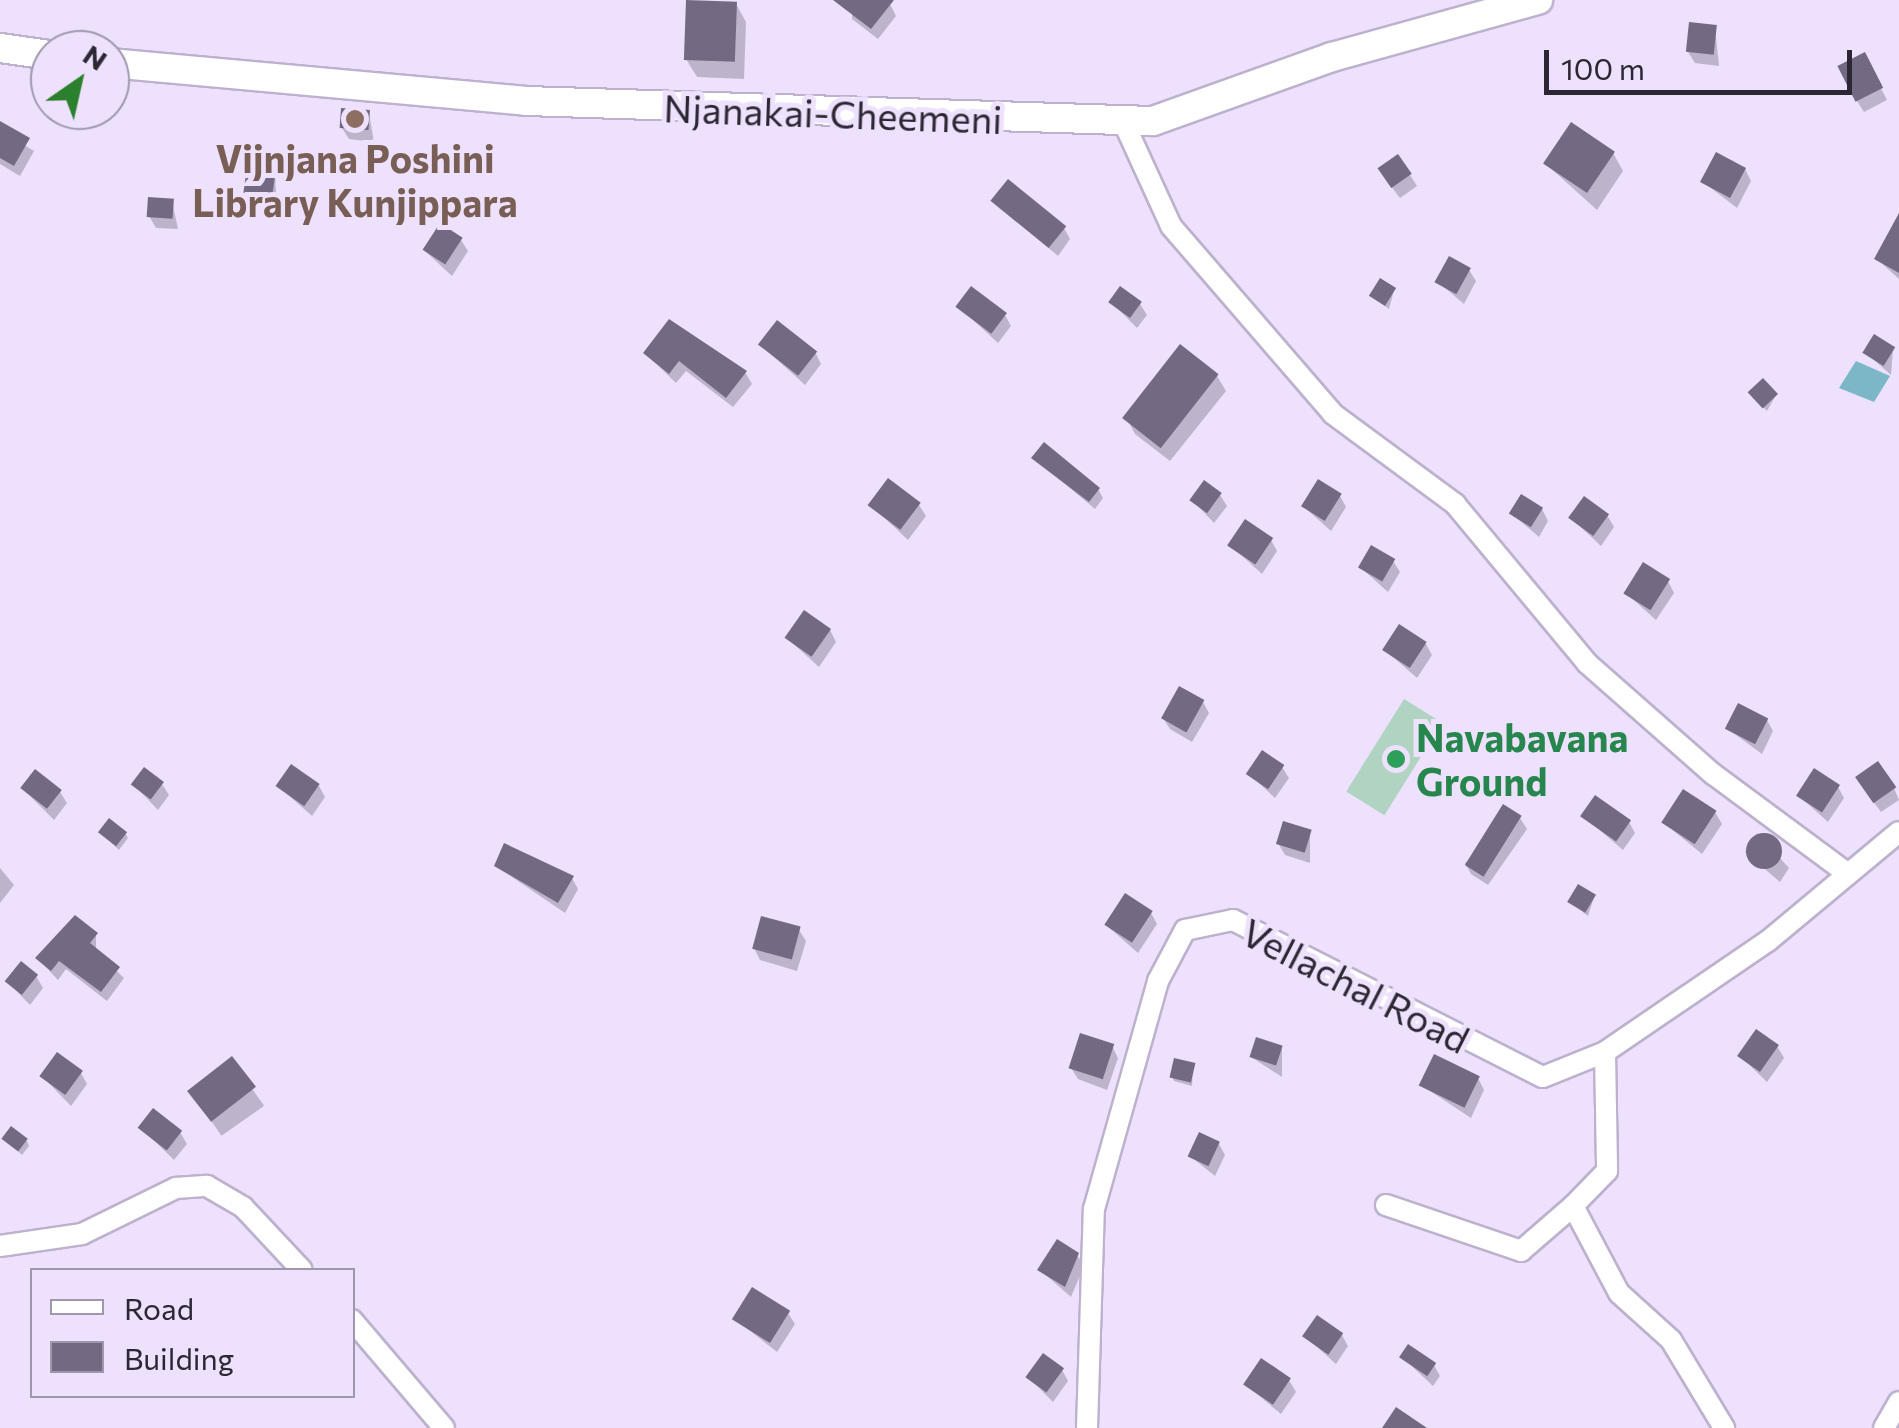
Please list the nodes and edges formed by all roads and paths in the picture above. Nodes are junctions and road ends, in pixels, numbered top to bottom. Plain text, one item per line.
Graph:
1 (1538, 0) edge
2 (0, 48) edge
3 (30, 52) edge
4 (130, 65) edge
5 (1123, 121) junction
6 (1899, 832) edge
7 (1848, 874) junction
8 (1605, 1052) junction
9 (1386, 1205) dead end
10 (1573, 1206) junction
11 (0, 1246) edge
12 (300, 1268) edge
13 (355, 1324) edge
14 (1899, 1402) edge
15 (444, 1428) edge
16 (1086, 1428) edge
17 (1724, 1428) edge
18 (1884, 1428) edge

1 - 5 main road, Njanakai-Cheemeni
2 - 3 main road
4 - 5 main road, Njanakai-Cheemeni
5 - 7 street
6 - 7 street, Vellachal Road
7 - 8 street, Vellachal Road
8 - 10 street
8 - 16 street, Vellachal Road
9 - 10 street
10 - 17 street
11 - 12 street
13 - 15 street
14 - 18 street

